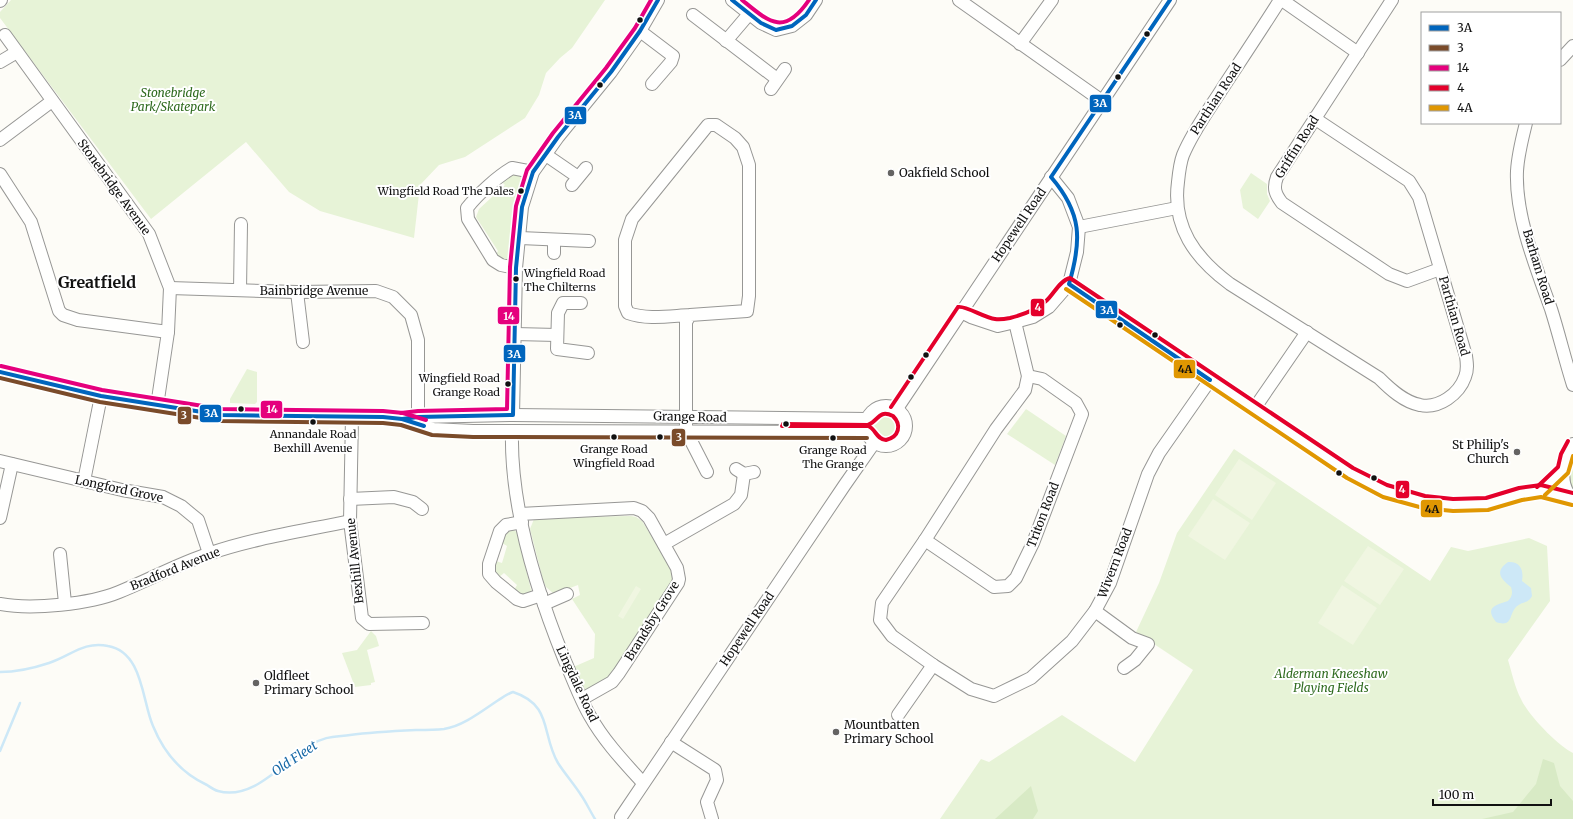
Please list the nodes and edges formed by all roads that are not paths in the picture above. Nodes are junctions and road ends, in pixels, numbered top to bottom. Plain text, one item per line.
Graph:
1 (658, 0) edge
2 (732, 0) edge
3 (816, 0) edge
4 (959, 0) edge
5 (1052, 0) edge
6 (1170, 0) edge
7 (1281, 0) edge
8 (1392, 0) edge
9 (749, 14) junction
10 (693, 15) dead end
11 (640, 31) junction
12 (5, 35) dead end
13 (726, 41) junction
14 (1020, 44) junction
15 (1573, 46) edge
16 (17, 52) junction
17 (1358, 53) junction
18 (1561, 59) edge
19 (0, 62) edge
20 (785, 69) dead end
21 (652, 84) dead end
22 (52, 101) junction
23 (1102, 102) junction
24 (1314, 118) junction
25 (1526, 124) edge
26 (0, 140) edge
27 (546, 155) junction
28 (586, 168) dead end
29 (533, 172) junction
30 (0, 174) edge
31 (1051, 177) junction
32 (1177, 208) junction
33 (242, 223) dead end
34 (1078, 227) junction
35 (520, 238) junction
36 (554, 240) junction
37 (589, 241) dead end
38 (554, 253) dead end
39 (516, 268) junction
40 (1440, 269) junction
41 (1069, 284) junction
42 (170, 288) junction
43 (240, 290) junction
44 (297, 292) junction
45 (581, 303) dead end
46 (961, 312) junction
47 (690, 315) junction
48 (1015, 322) junction
49 (168, 332) junction
50 (1307, 332) junction
51 (515, 334) junction
52 (557, 335) junction
53 (303, 342) dead end
54 (588, 353) dead end
55 (0, 372) edge
56 (1028, 376) junction
57 (1210, 380) junction
58 (1573, 385) edge
59 (101, 396) junction
60 (157, 406) junction
61 (1254, 409) junction
62 (896, 410) junction
63 (513, 415) junction
64 (352, 417) junction
65 (685, 417) junction
66 (867, 419) junction
67 (418, 421) junction
68 (512, 431) junction
69 (686, 431) junction
70 (867, 432) junction
71 (874, 443) junction
72 (1573, 444) edge
73 (0, 461) edge
74 (12, 464) junction
75 (1563, 470) junction
76 (707, 472) dead end
77 (745, 472) dead end
78 (84, 481) junction
79 (1541, 491) junction
80 (1572, 498) edge
81 (350, 499) junction
82 (422, 509) dead end
83 (0, 518) edge
84 (521, 518) junction
85 (350, 521) junction
86 (925, 540) junction
87 (664, 544) junction
88 (209, 553) junction
89 (60, 554) dead end
90 (567, 594) dead end
91 (542, 600) junction
92 (65, 603) junction
93 (0, 604) edge
94 (1095, 611) junction
95 (423, 623) dead end
96 (933, 665) junction
97 (1124, 668) dead end
98 (582, 699) junction
99 (898, 715) dead end
100 (671, 742) junction
101 (644, 783) junction
102 (621, 817) dead end
103 (712, 819) edge

1 - 11 street
2 - 9 street
3 - 9 street
4 - 14 street
5 - 14 street
6 - 23 street, Hopewell Road
7 - 17 street, Parthian Road
7 - 32 street, Parthian Road
8 - 17 street, Griffin Road
9 - 13 street
10 - 13 street
11 - 21 street
11 - 27 street
12 - 16 street, Stonebridge Avenue
13 - 20 street
14 - 23 street
15 - 18 street
16 - 19 street
16 - 22 street, Stonebridge Avenue
17 - 24 street, Griffin Road
22 - 26 street
22 - 42 street, Stonebridge Avenue
23 - 31 street, Hopewell Road
24 - 40 street, Parthian Road
24 - 40 street, Griffin Road
25 - 58 street, Barham Road
27 - 28 street
27 - 29 street
29 - 35 street
29 - 39 street
30 - 49 street
31 - 34 street
31 - 46 street, Hopewell Road
32 - 34 street
32 - 50 street, Parthian Road
33 - 43 street
34 - 41 street
35 - 36 street
35 - 39 street
36 - 37 street
36 - 38 street
39 - 51 street
40 - 50 street, Parthian Road
41 - 48 street
41 - 57 street
42 - 43 street, Bainbridge Avenue
42 - 49 street, Stonebridge Avenue
43 - 44 street, Bainbridge Avenue
44 - 53 street
44 - 67 street, Bainbridge Avenue
45 - 52 street
46 - 48 street
46 - 62 street, Hopewell Road
47 - 47 street
47 - 65 street
48 - 56 street
49 - 60 street, Stonebridge Avenue
50 - 61 street
51 - 52 street
51 - 63 street
52 - 54 street
55 - 59 street, Grange Road
56 - 86 street, Wivern Road
56 - 86 street, Triton Road
57 - 61 street
57 - 94 street, Wivern Road
59 - 60 street, Grange Road
59 - 78 street
60 - 64 street, Grange Road
61 - 79 street
62 - 66 street
62 - 71 street
63 - 65 street, Grange Road
63 - 67 street, Grange Road
64 - 67 street, Grange Road
64 - 81 street, Bexhill Avenue
65 - 66 street, Grange Road
65 - 69 street
66 - 70 street
67 - 68 street, Grange Road
68 - 69 street, Grange Road
68 - 84 street, Lingdale Road
69 - 70 street, Grange Road
69 - 76 street, Grange Road
70 - 71 street
71 - 100 street, Hopewell Road
72 - 75 street
73 - 74 street, Longford Grove
74 - 78 street, Longford Grove
74 - 83 street
75 - 79 street
75 - 80 street
77 - 87 street
78 - 88 street, Longford Grove
79 - 80 street
81 - 82 street
81 - 85 street, Bexhill Avenue
84 - 87 street, Brandsby Grove
84 - 91 street, Lingdale Road
84 - 91 street
85 - 88 street, Bradford Avenue
85 - 95 street, Bexhill Avenue
86 - 96 street, Wivern Road
87 - 98 street, Brandsby Grove
88 - 92 street, Bradford Avenue
89 - 92 street
90 - 91 street
91 - 98 street, Lingdale Road
92 - 93 street, Bradford Avenue
94 - 96 street, Wivern Road
94 - 97 street
96 - 99 street
98 - 101 street, Lingdale Road
100 - 101 street, Hopewell Road
100 - 103 street
101 - 102 street, Hopewell Road

